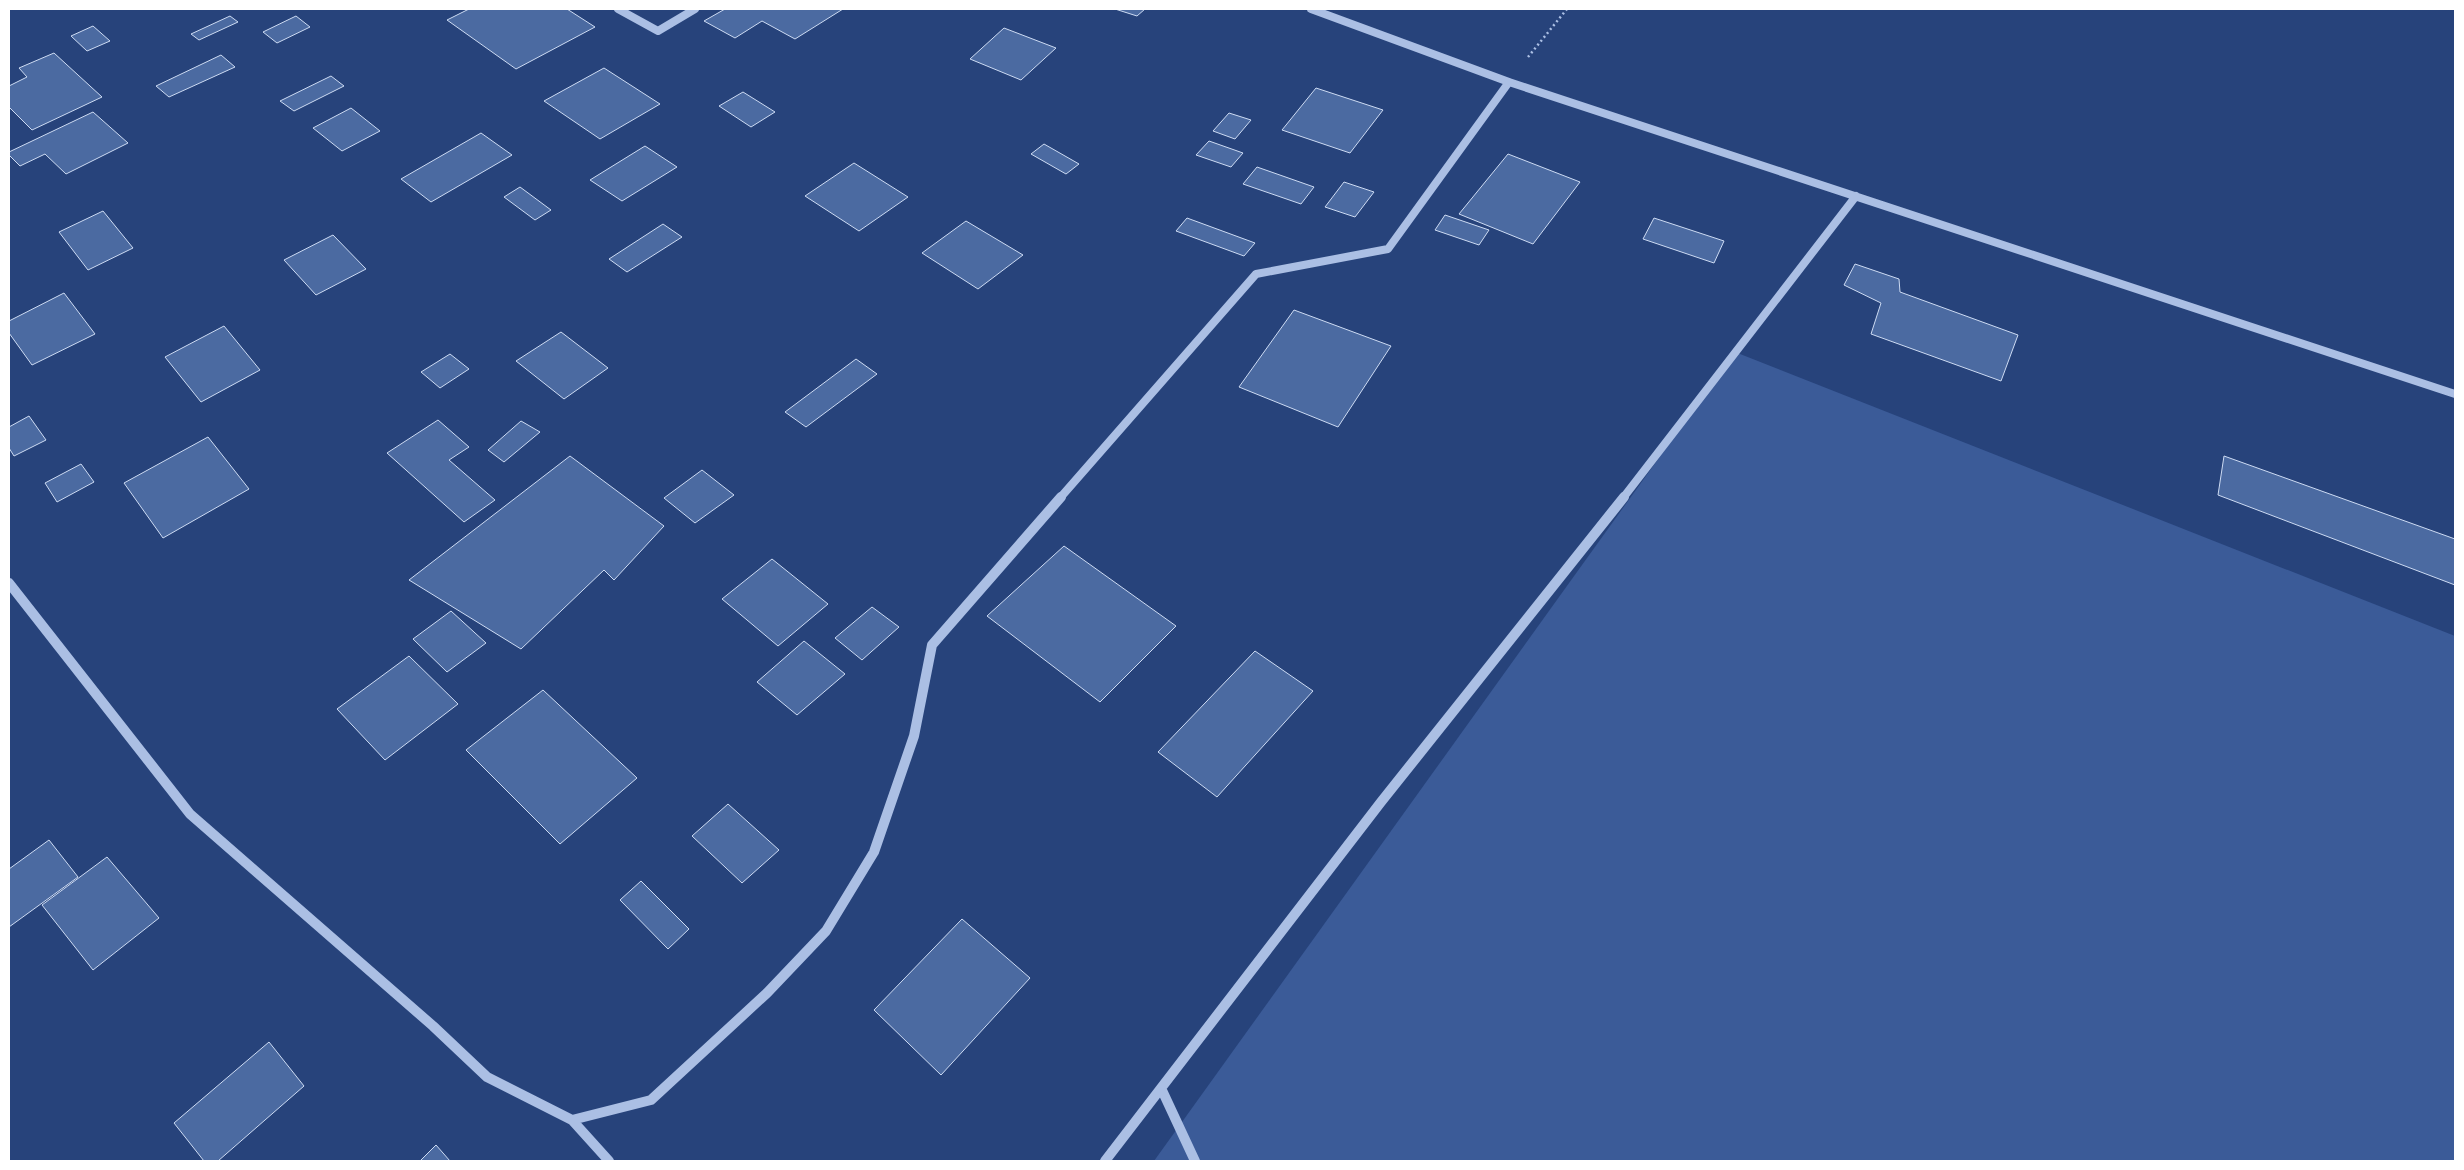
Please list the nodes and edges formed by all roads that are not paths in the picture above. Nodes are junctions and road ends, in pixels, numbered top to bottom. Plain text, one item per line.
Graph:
1 (618, 9) edge
2 (695, 9) edge
3 (1311, 9) edge
4 (1509, 82) junction
5 (1856, 196) junction
6 (2455, 394) edge
7 (9, 583) edge
8 (1161, 1088) junction
9 (572, 1120) junction
10 (609, 1161) edge
11 (1105, 1161) edge
12 (1195, 1161) edge

1 - 2 street
3 - 4 street
4 - 5 street
4 - 9 street
5 - 6 street
5 - 8 street
7 - 9 street
8 - 11 street
8 - 12 street
9 - 10 street

